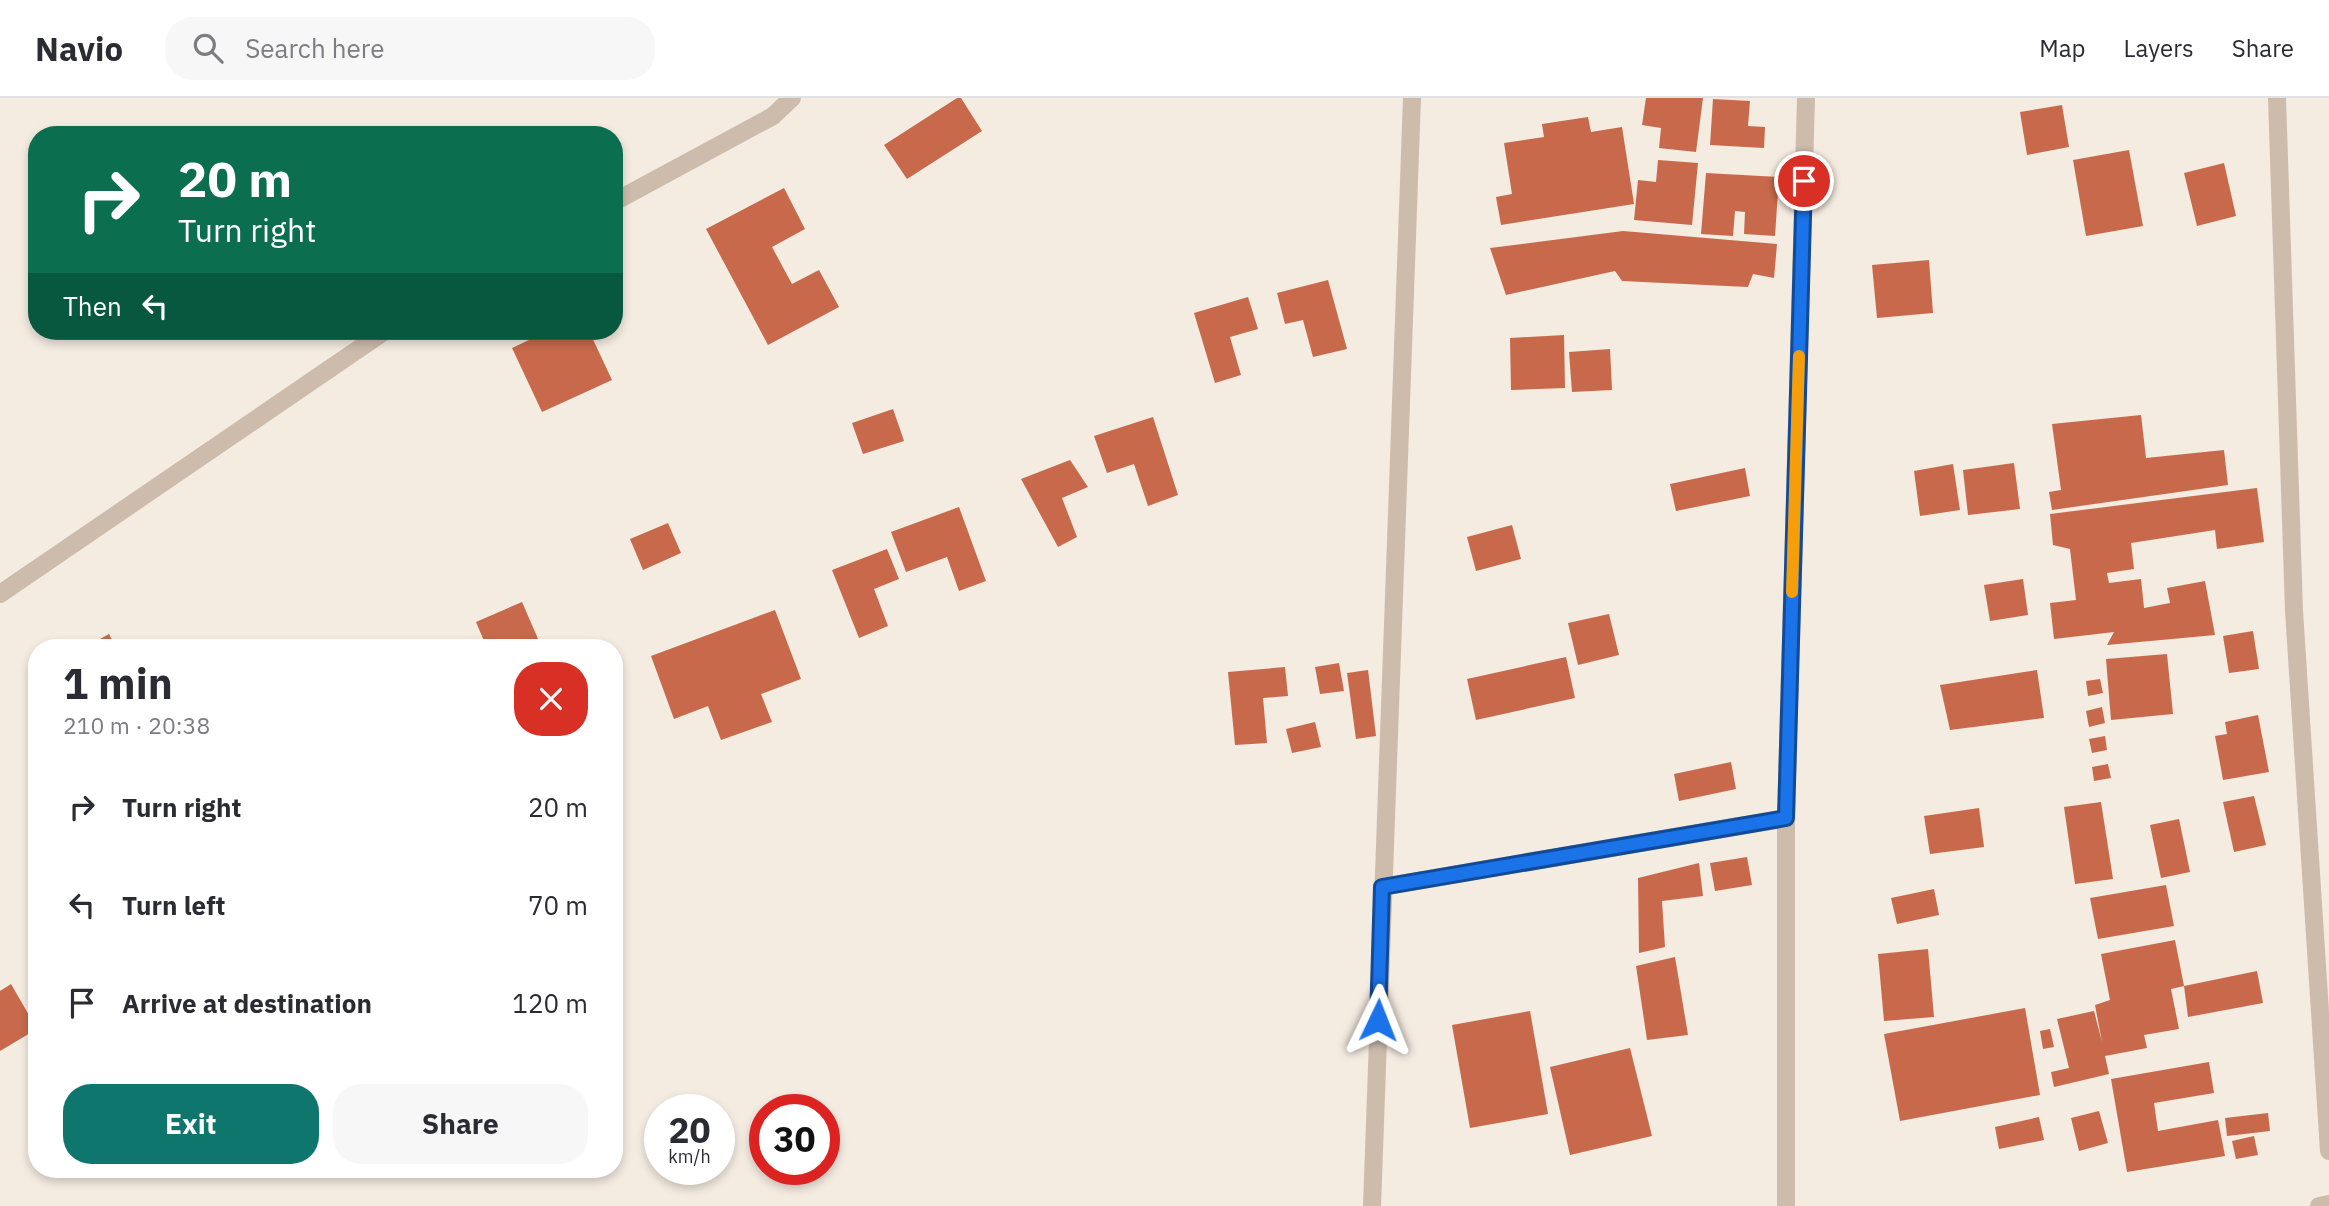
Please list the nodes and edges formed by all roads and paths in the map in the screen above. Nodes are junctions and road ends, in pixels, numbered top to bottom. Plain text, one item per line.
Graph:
1 (792, 98) edge
2 (1412, 98) edge
3 (1806, 98) edge
4 (2277, 98) edge
5 (623, 197) edge
6 (371, 340) edge
7 (0, 594) edge
8 (1786, 818) junction
9 (1382, 887) junction
10 (2329, 1151) edge
11 (2329, 1204) edge
12 (1372, 1206) edge
13 (1786, 1206) edge
14 (2319, 1206) edge

1 - 5 street
2 - 9 street
3 - 8 street
4 - 10 street
6 - 7 street
8 - 9 street
8 - 13 street
9 - 12 street
11 - 14 street

